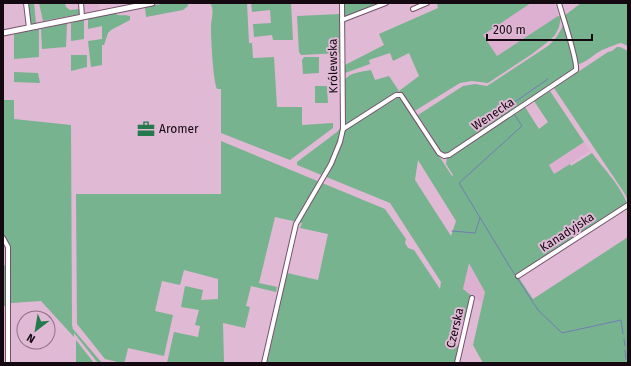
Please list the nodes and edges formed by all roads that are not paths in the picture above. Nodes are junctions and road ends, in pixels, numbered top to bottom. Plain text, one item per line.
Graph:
1 (26, 3) edge
2 (81, 3) edge
3 (152, 3) edge
4 (342, 3) edge
5 (386, 3) edge
6 (427, 3) edge
7 (558, 3) edge
8 (413, 9) dead end
9 (82, 17) junction
10 (342, 20) junction
11 (29, 28) junction
12 (3, 33) edge
13 (343, 129) junction
14 (628, 205) edge
15 (3, 238) edge
16 (518, 276) dead end
17 (472, 298) dead end
18 (8, 363) edge
19 (264, 363) edge
20 (457, 363) edge

1 - 11 street
2 - 9 street
3 - 9 street
4 - 10 street, Królewska
5 - 10 street
6 - 8 street
7 - 13 street, Wenecka
9 - 11 street
10 - 13 street, Królewska
11 - 12 street
13 - 19 street, Królewska
14 - 16 street, Kanadyjska
15 - 18 street
17 - 20 street, Czerska

